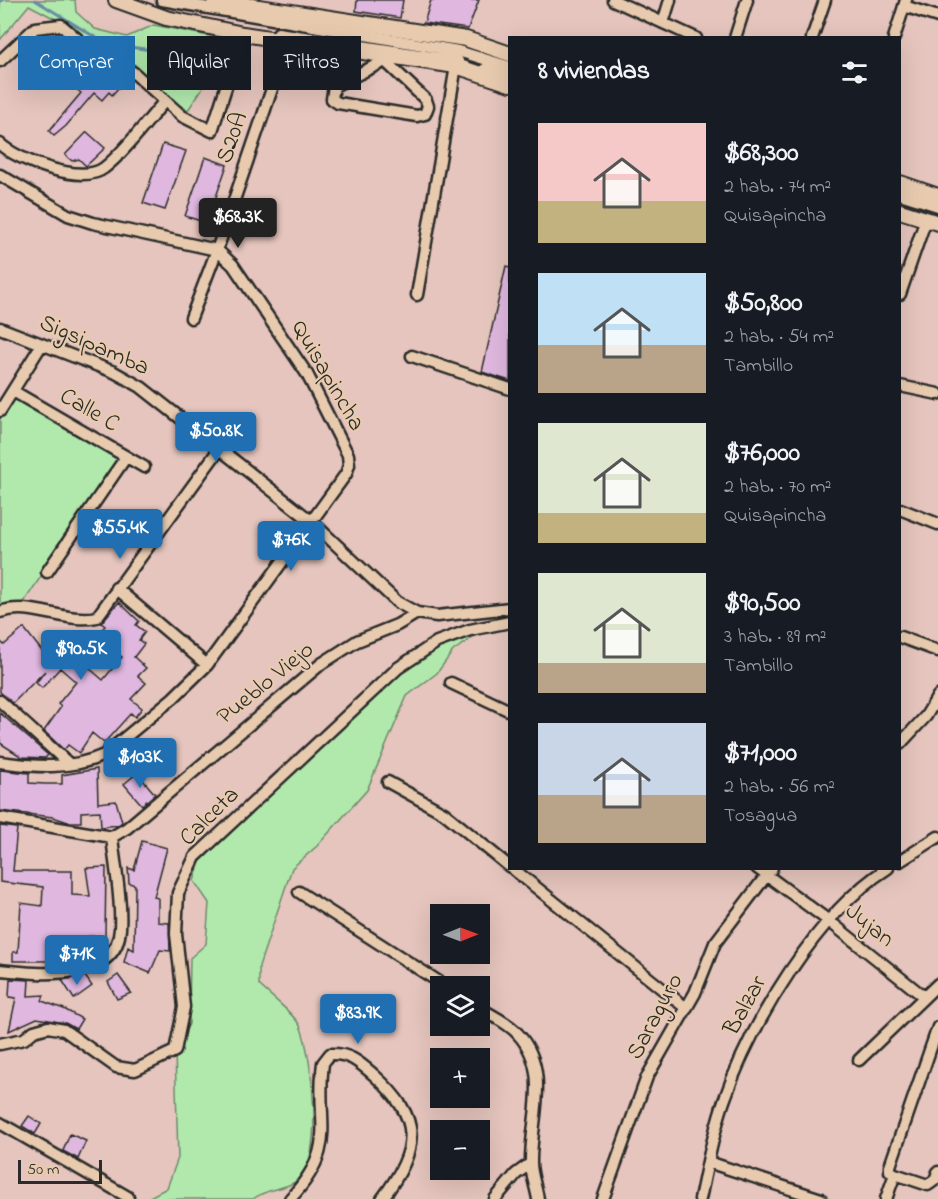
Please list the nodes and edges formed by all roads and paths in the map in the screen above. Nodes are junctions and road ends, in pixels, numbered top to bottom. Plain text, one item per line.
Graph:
1 (116, 0) edge
2 (132, 0) edge
3 (162, 0) edge
4 (214, 0) edge
5 (613, 0) edge
6 (670, 0) edge
7 (747, 0) edge
8 (825, 0) edge
9 (905, 3) edge
10 (937, 14) edge
11 (663, 23) junction
12 (243, 34) junction
13 (263, 36) edge
14 (692, 36) edge
15 (736, 36) edge
16 (813, 36) edge
17 (895, 36) edge
18 (361, 52) edge
19 (508, 53) edge
20 (385, 57) junction
21 (0, 61) edge
22 (456, 66) junction
23 (508, 66) edge
24 (508, 76) edge
25 (508, 83) edge
26 (272, 90) edge
27 (164, 102) junction
28 (0, 144) edge
29 (0, 175) edge
30 (901, 183) edge
31 (901, 194) edge
32 (937, 197) edge
33 (901, 205) edge
34 (901, 211) edge
35 (934, 219) edge
36 (217, 250) junction
37 (901, 290) edge
38 (417, 296) dead end
39 (191, 318) dead end
40 (0, 328) edge
41 (42, 344) junction
42 (412, 356) dead end
43 (901, 386) edge
44 (508, 388) edge
45 (13, 391) junction
46 (938, 394) edge
47 (0, 410) edge
48 (220, 448) junction
49 (126, 457) junction
50 (144, 467) dead end
51 (901, 509) edge
52 (311, 521) junction
53 (938, 524) edge
54 (47, 572) dead end
55 (116, 588) junction
56 (508, 608) edge
57 (0, 612) edge
58 (417, 613) junction
59 (508, 622) edge
60 (901, 637) edge
61 (938, 651) edge
62 (207, 665) junction
63 (451, 683) dead end
64 (938, 696) edge
65 (0, 701) edge
66 (508, 710) edge
67 (901, 743) edge
68 (0, 762) edge
69 (69, 764) junction
70 (388, 782) dead end
71 (0, 818) edge
72 (112, 837) junction
73 (938, 837) edge
74 (901, 860) edge
75 (508, 866) edge
76 (514, 870) edge
77 (765, 870) edge
78 (885, 870) edge
79 (300, 892) dead end
80 (829, 921) junction
81 (0, 970) edge
82 (430, 976) edge
83 (938, 984) edge
84 (923, 996) junction
85 (686, 1008) junction
86 (490, 1014) edge
87 (938, 1027) edge
88 (0, 1044) edge
89 (859, 1060) dead end
90 (0, 1123) edge
91 (708, 1162) junction
92 (531, 1163) junction
93 (938, 1172) edge
94 (895, 1174) junction
95 (128, 1197) dead end
96 (290, 1199) edge
97 (382, 1199) edge
98 (495, 1199) edge
99 (538, 1199) edge
100 (603, 1199) edge
101 (700, 1199) edge
102 (821, 1199) edge
103 (886, 1199) edge

1 - 12 main road
2 - 24 street
3 - 23 street
4 - 19 main road
5 - 11 street
6 - 11 street
7 - 15 street
8 - 16 street
9 - 10 street
9 - 17 street
11 - 14 street
12 - 13 main road
12 - 27 street
18 - 20 main road
20 - 20 street
20 - 22 main road
21 - 27 street
22 - 25 main road
22 - 38 street
26 - 36 street, S20A
27 - 28 street
29 - 36 street
30 - 32 main road
31 - 32 street
33 - 35 street
34 - 35 main road
35 - 37 street
36 - 39 street, S20A
36 - 52 street, Quisapincha
40 - 41 street, Sigsipamba
41 - 45 street
41 - 48 street, Sigsipamba
42 - 44 street
43 - 46 street
45 - 47 street
45 - 49 street, Calle C
48 - 52 street, Sigsipamba
48 - 55 street
49 - 50 street, Calle C
49 - 54 street
51 - 53 street
52 - 58 street, Sigsipamba
52 - 62 street, Quisapincha
55 - 57 street
55 - 62 street
56 - 58 street
58 - 72 street, Pueblo Viejo
59 - 88 street, Calceta
60 - 61 street
62 - 69 street, Quisapincha
63 - 66 street
64 - 67 street
65 - 69 street
68 - 69 street, Quisapincha
70 - 75 street
71 - 72 street
72 - 81 street
73 - 74 street
76 - 85 street
77 - 80 street, Jujan
77 - 85 street, Saraguro
78 - 80 street, Balzar
79 - 82 street
80 - 84 street, Jujan
80 - 91 street, Balzar
83 - 84 street
84 - 89 street
85 - 100 street, Saraguro
86 - 92 street
87 - 94 street
90 - 95 street
91 - 101 street, Balzar
91 - 102 street
92 - 98 street
92 - 99 street
93 - 94 street
94 - 103 street
96 - 97 street

